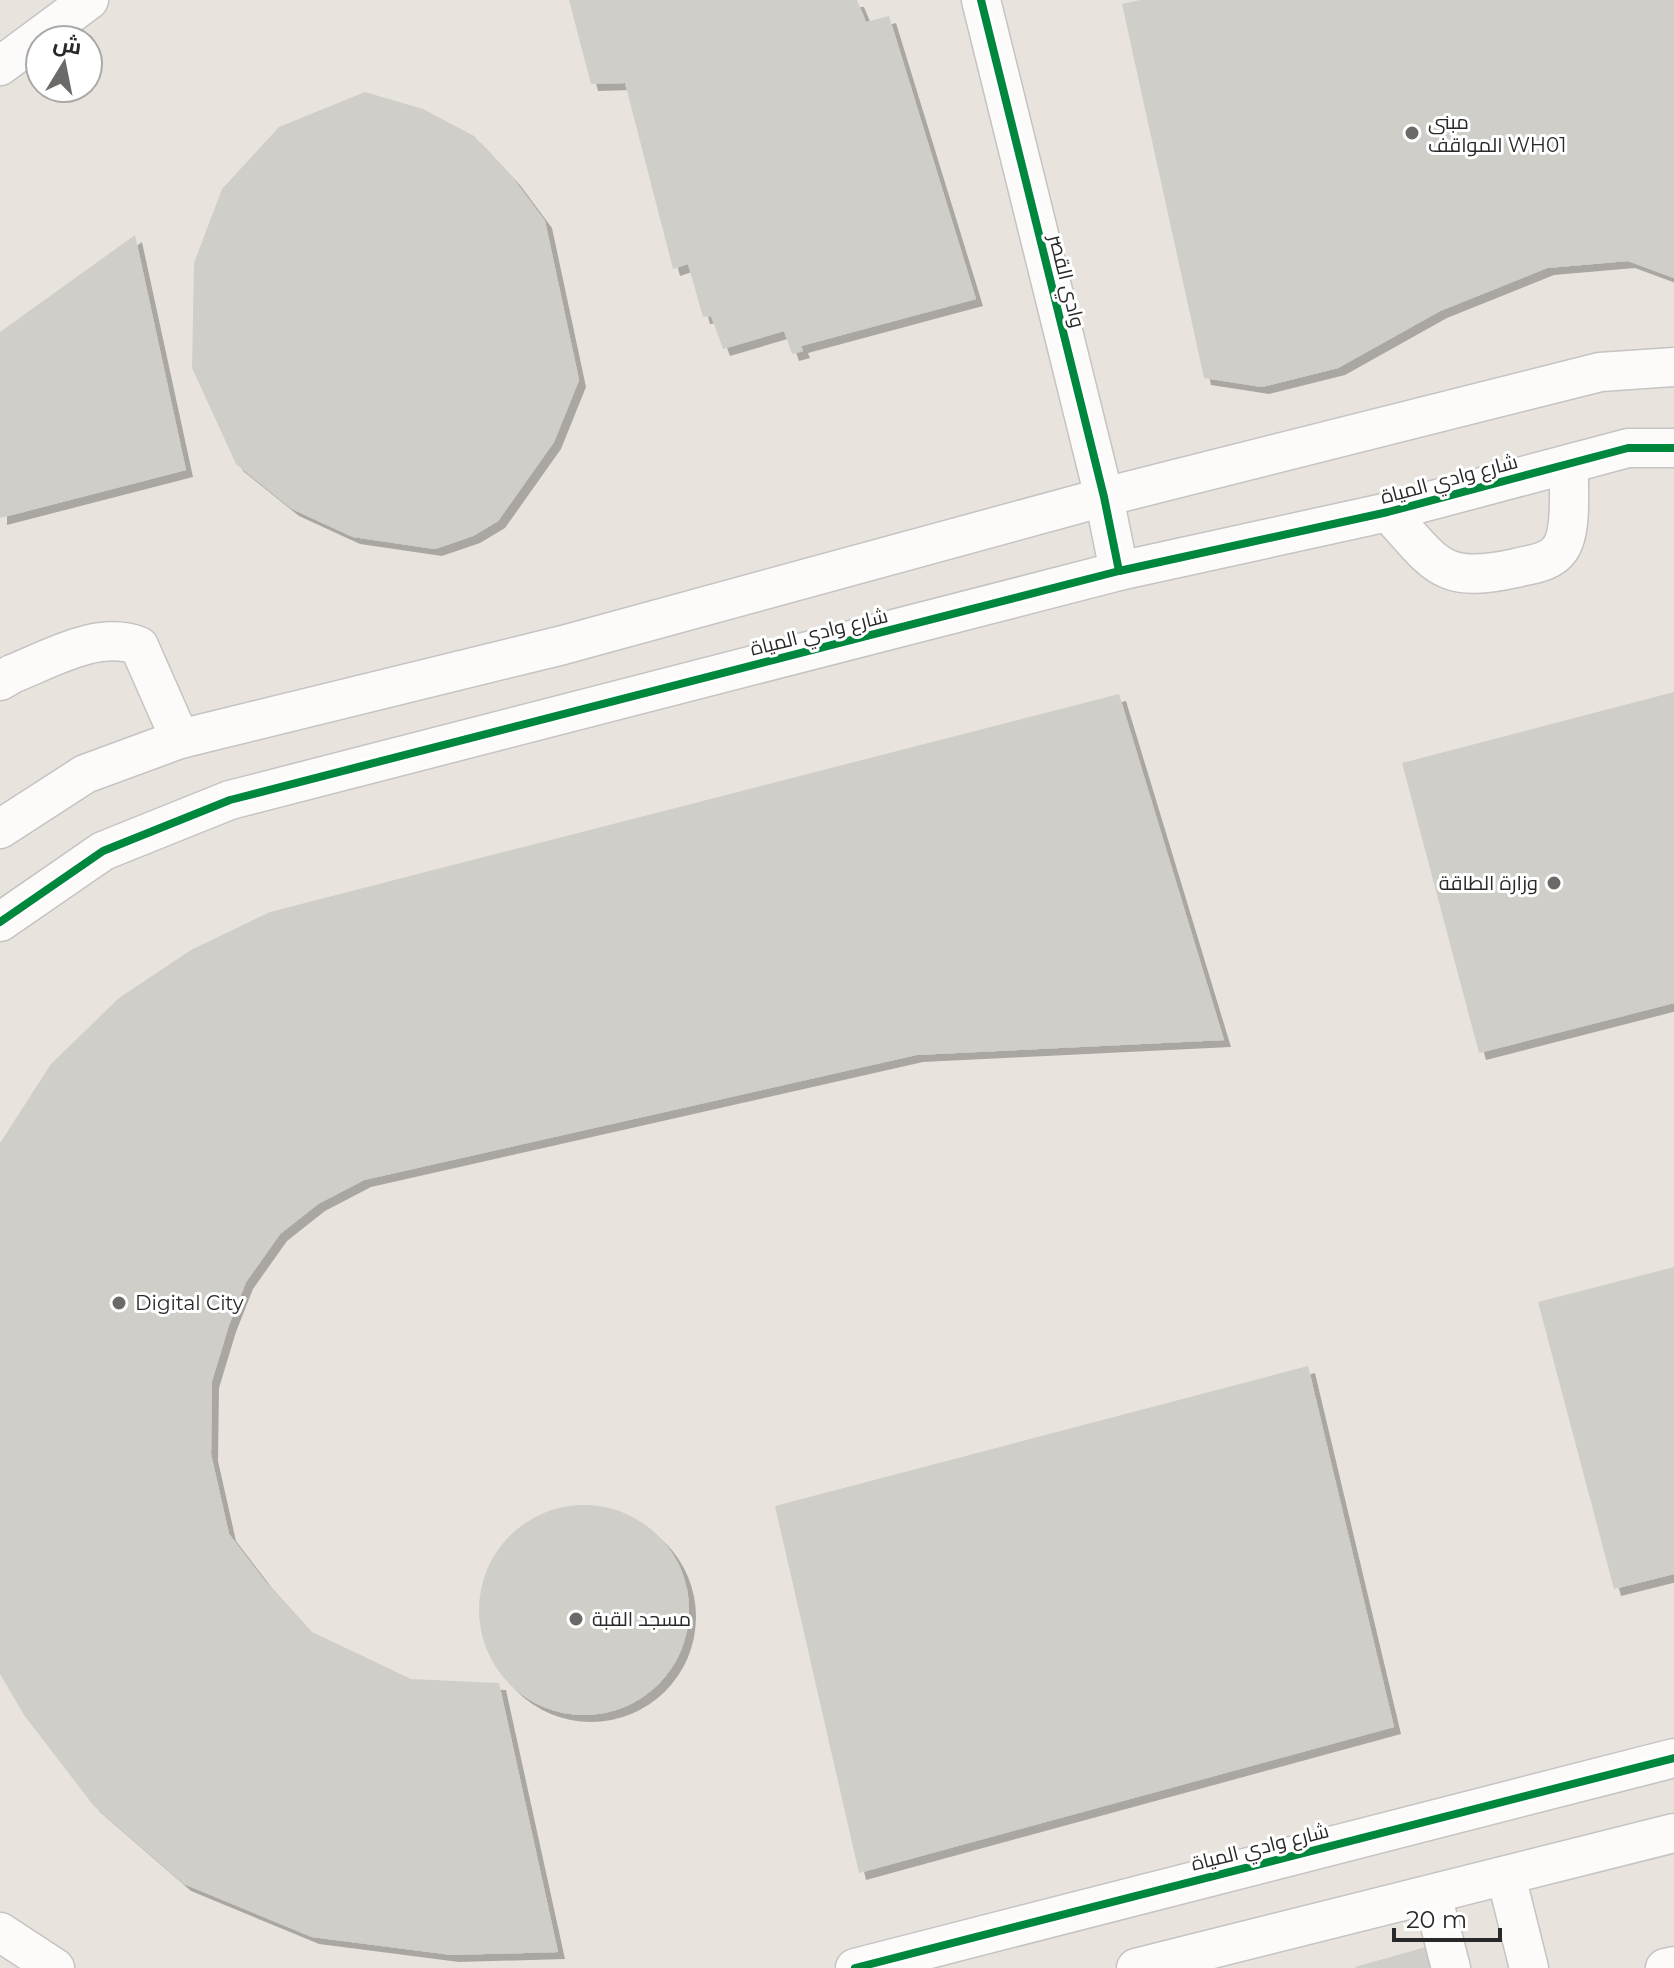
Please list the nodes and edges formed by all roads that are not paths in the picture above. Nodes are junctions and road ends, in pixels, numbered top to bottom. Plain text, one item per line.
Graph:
1 (89, 0) edge
2 (981, 0) edge
3 (0, 66) edge
4 (1674, 367) edge
5 (1674, 448) edge
6 (1569, 464) junction
7 (1104, 497) junction
8 (1388, 512) junction
9 (1119, 571) junction
10 (0, 681) edge
11 (180, 739) junction
12 (0, 829) edge
13 (0, 922) edge
14 (1674, 1758) edge
15 (1674, 1833) edge
16 (1506, 1876) junction
17 (1432, 1895) junction
18 (0, 1932) edge
19 (1674, 1966) edge
20 (55, 1968) edge
21 (855, 1968) edge
22 (1136, 1968) edge
23 (1451, 1968) edge
24 (1529, 1968) edge
25 (1665, 1968) edge

1 - 3 street
2 - 7 street, وادي القصر
4 - 7 street
5 - 6 street, شارع وادي المياة
6 - 8 street, شارع وادي المياة
6 - 8 street
7 - 9 street, وادي القصر
7 - 11 street
8 - 9 street, شارع وادي المياة
9 - 13 street, شارع وادي المياة
10 - 11 street
11 - 12 street
14 - 21 street, شارع وادي المياة
15 - 16 street
16 - 17 street
16 - 24 street
17 - 22 street
17 - 23 street
18 - 20 street
19 - 25 street

